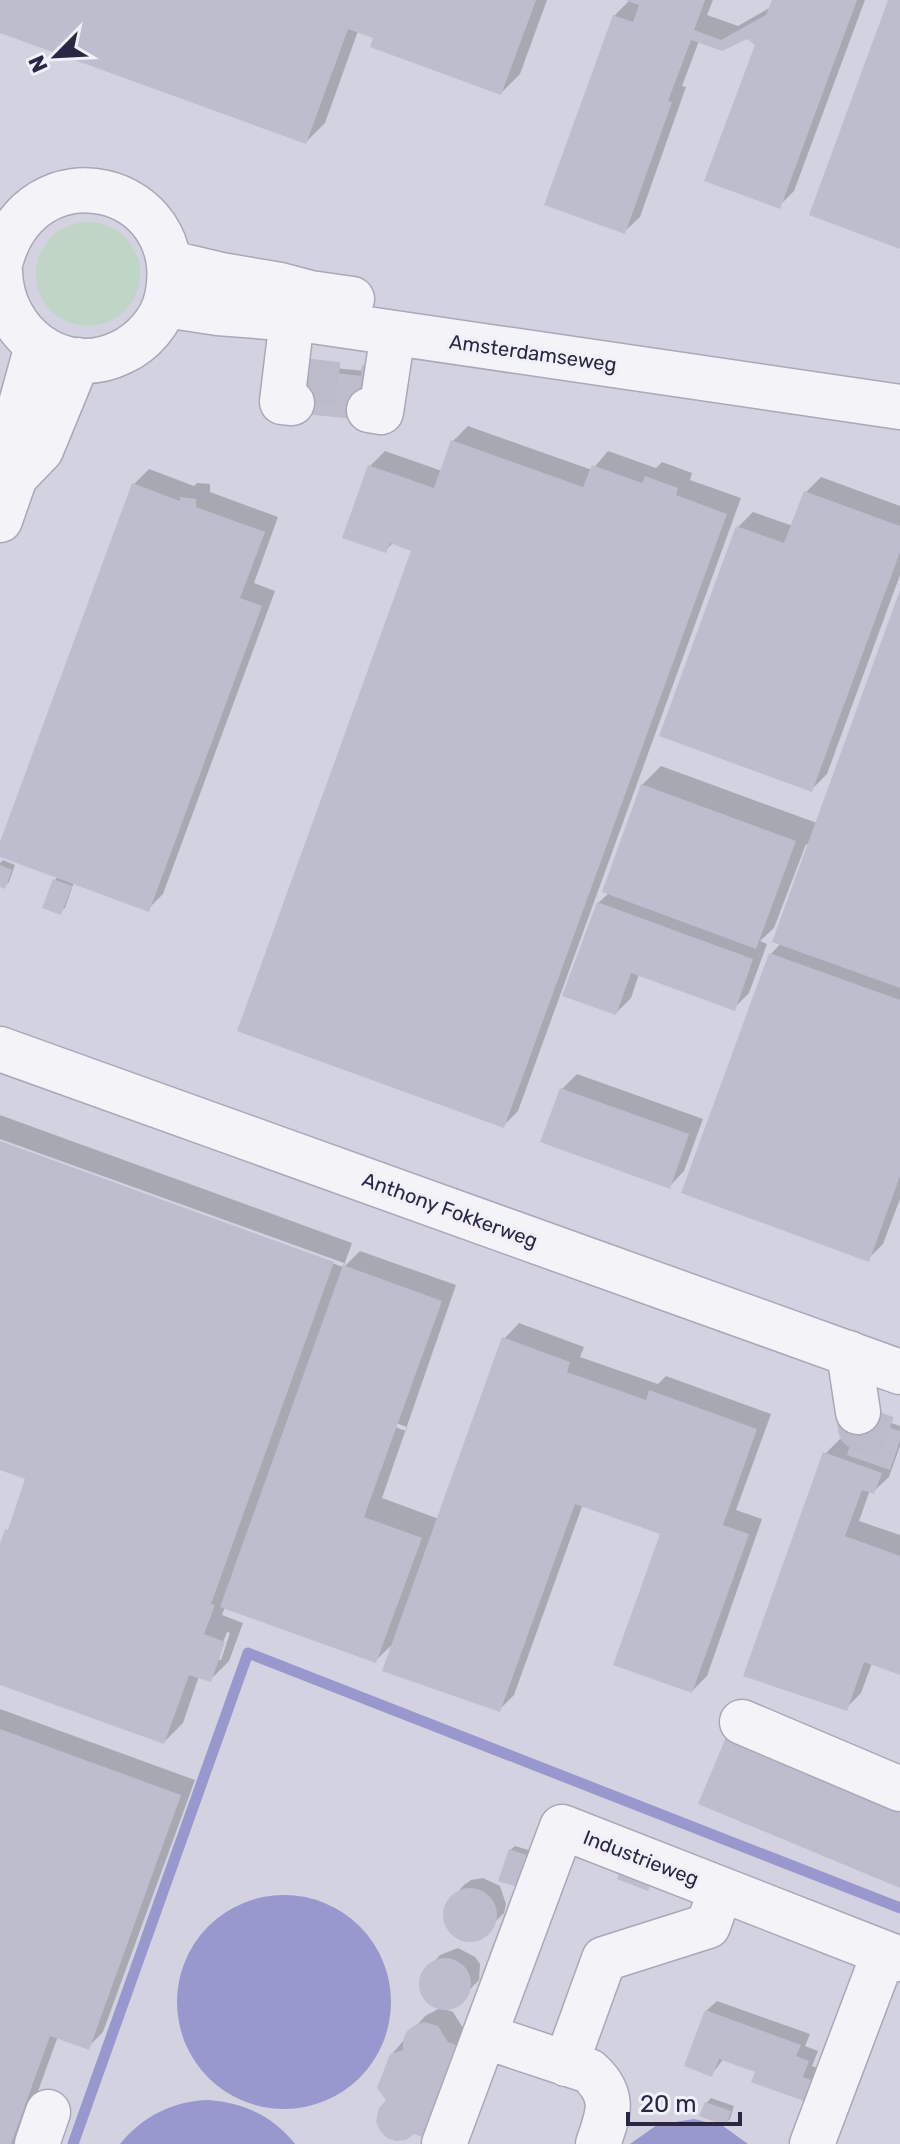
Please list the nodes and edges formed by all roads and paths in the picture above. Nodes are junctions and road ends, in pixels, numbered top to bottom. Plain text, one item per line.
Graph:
1 (5, 236) edge
2 (0, 271) edge
3 (168, 284) junction
4 (292, 319) junction
5 (393, 333) junction
6 (37, 346) junction
7 (78, 360) junction
8 (900, 379) edge
9 (290, 387) dead end
10 (375, 396) dead end
11 (900, 407) edge
12 (15, 477) junction
13 (0, 520) edge
14 (0, 1049) edge
15 (849, 1353) junction
16 (900, 1372) edge
17 (858, 1412) tunnel mouth
18 (742, 1722) dead end
19 (900, 1789) edge
20 (721, 1889) junction
21 (892, 1956) edge
22 (484, 2036) junction
23 (566, 2064) junction
24 (444, 2144) edge
25 (598, 2144) edge
26 (812, 2144) edge

1 - 3 street
2 - 6 street
3 - 4 street, Amsterdamseweg
3 - 7 street
3 - 8 street, Amsterdamseweg
4 - 5 street, Amsterdamseweg
4 - 9 street
5 - 10 street
5 - 11 street, Amsterdamseweg
6 - 7 street
6 - 12 street
7 - 12 street
12 - 13 street
14 - 15 street, Anthony Fokkerweg
15 - 16 street, Anthony Fokkerweg
15 - 17 street
18 - 19 street
20 - 21 street, Industrieweg
20 - 22 street, Industrieweg
20 - 23 street
21 - 26 street
22 - 23 street
22 - 24 street, Industrieweg
23 - 25 street

